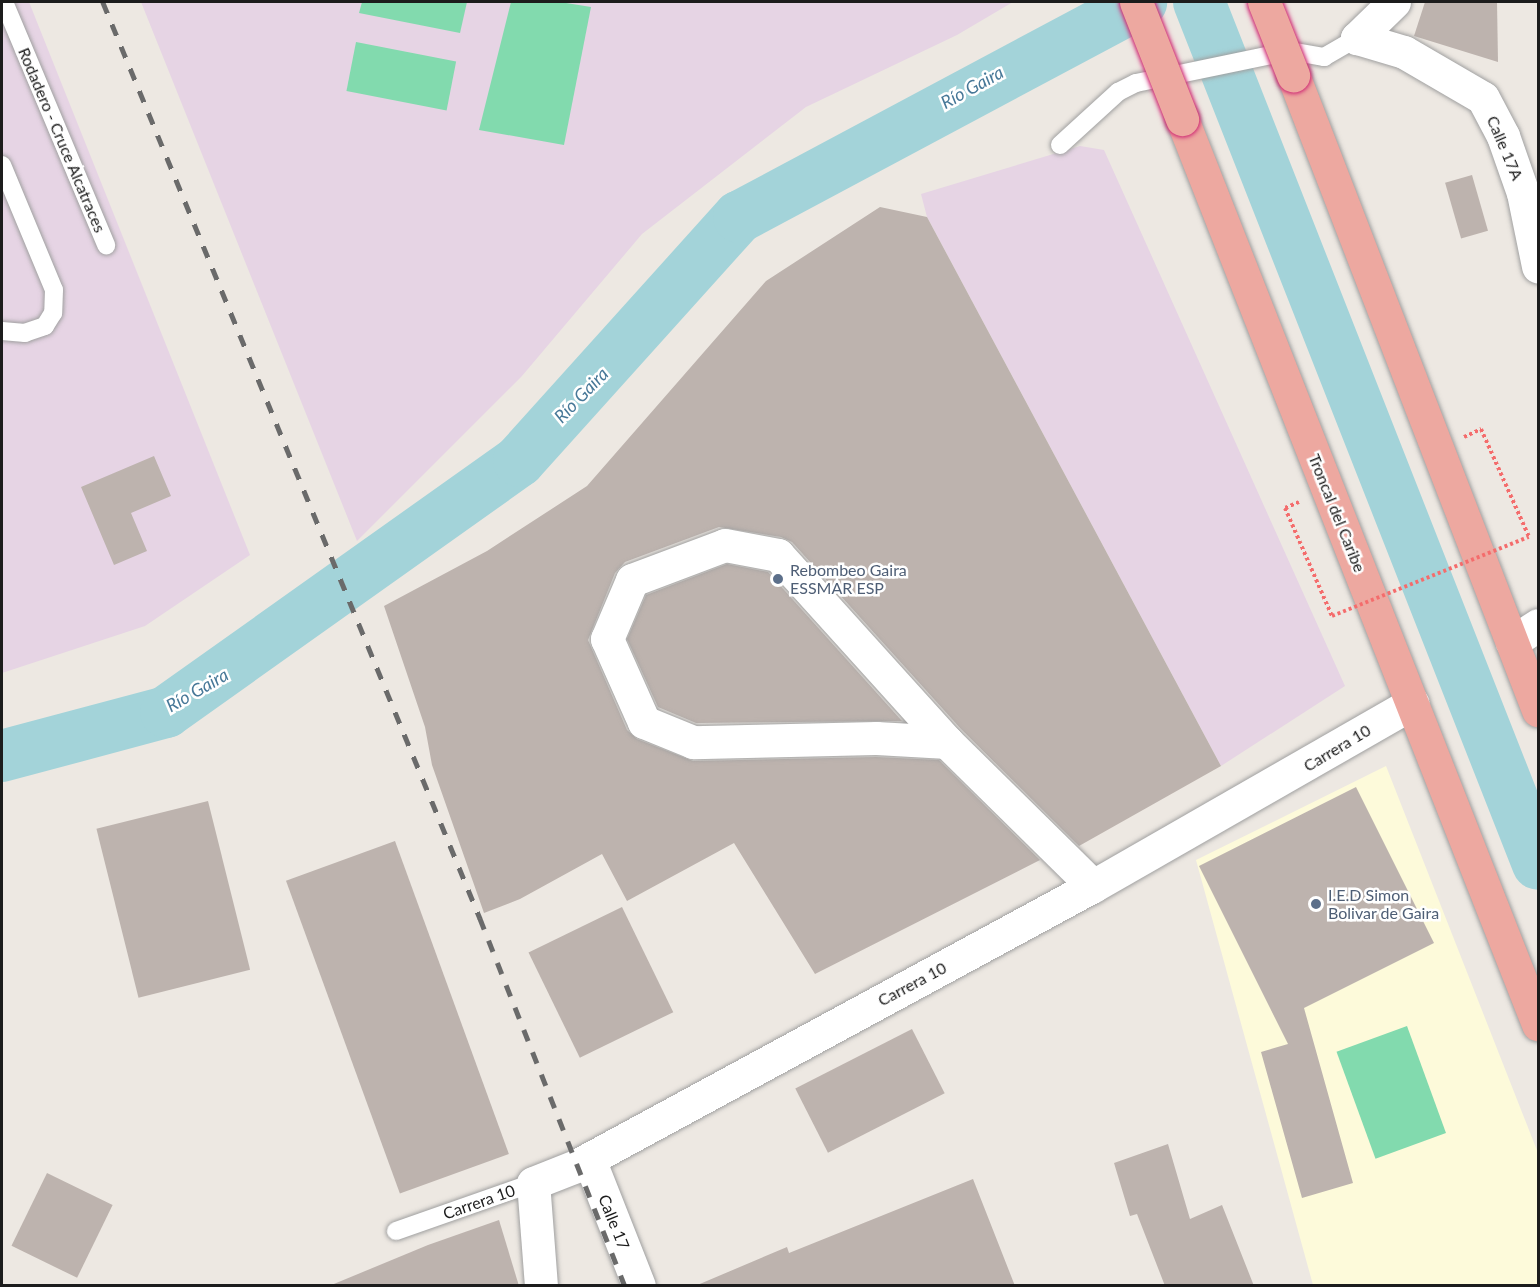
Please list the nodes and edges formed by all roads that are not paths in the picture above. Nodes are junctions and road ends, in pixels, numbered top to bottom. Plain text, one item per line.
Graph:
1 (4, 2) edge
2 (1136, 2) edge
3 (1264, 2) edge
4 (1394, 2) edge
5 (1357, 38) junction
6 (1060, 145) dead end
7 (2, 165) edge
8 (106, 245) dead end
9 (1539, 266) edge
10 (2, 331) edge
11 (1525, 633) edge
12 (1412, 703) junction
13 (1539, 710) edge
14 (947, 742) junction
15 (1093, 886) junction
16 (1539, 1024) edge
17 (589, 1159) junction
18 (532, 1183) junction
19 (396, 1231) dead end
20 (541, 1286) edge
21 (639, 1286) edge

1 - 8 lane, Rodadero - Cruce Alcatraces
2 - 12 highway, Troncal del Caribe, bridge
3 - 11 highway, bridge
4 - 5 street
5 - 6 lane
5 - 9 street, Calle 17A
7 - 10 lane
11 - 13 highway
12 - 15 street, Carrera 10
12 - 16 highway, Troncal del Caribe
14 - 14 street
14 - 15 street
15 - 17 street, Carrera 10
17 - 18 street, Carrera 10
17 - 21 street, Calle 17
18 - 19 lane, Carrera 10
18 - 20 street

